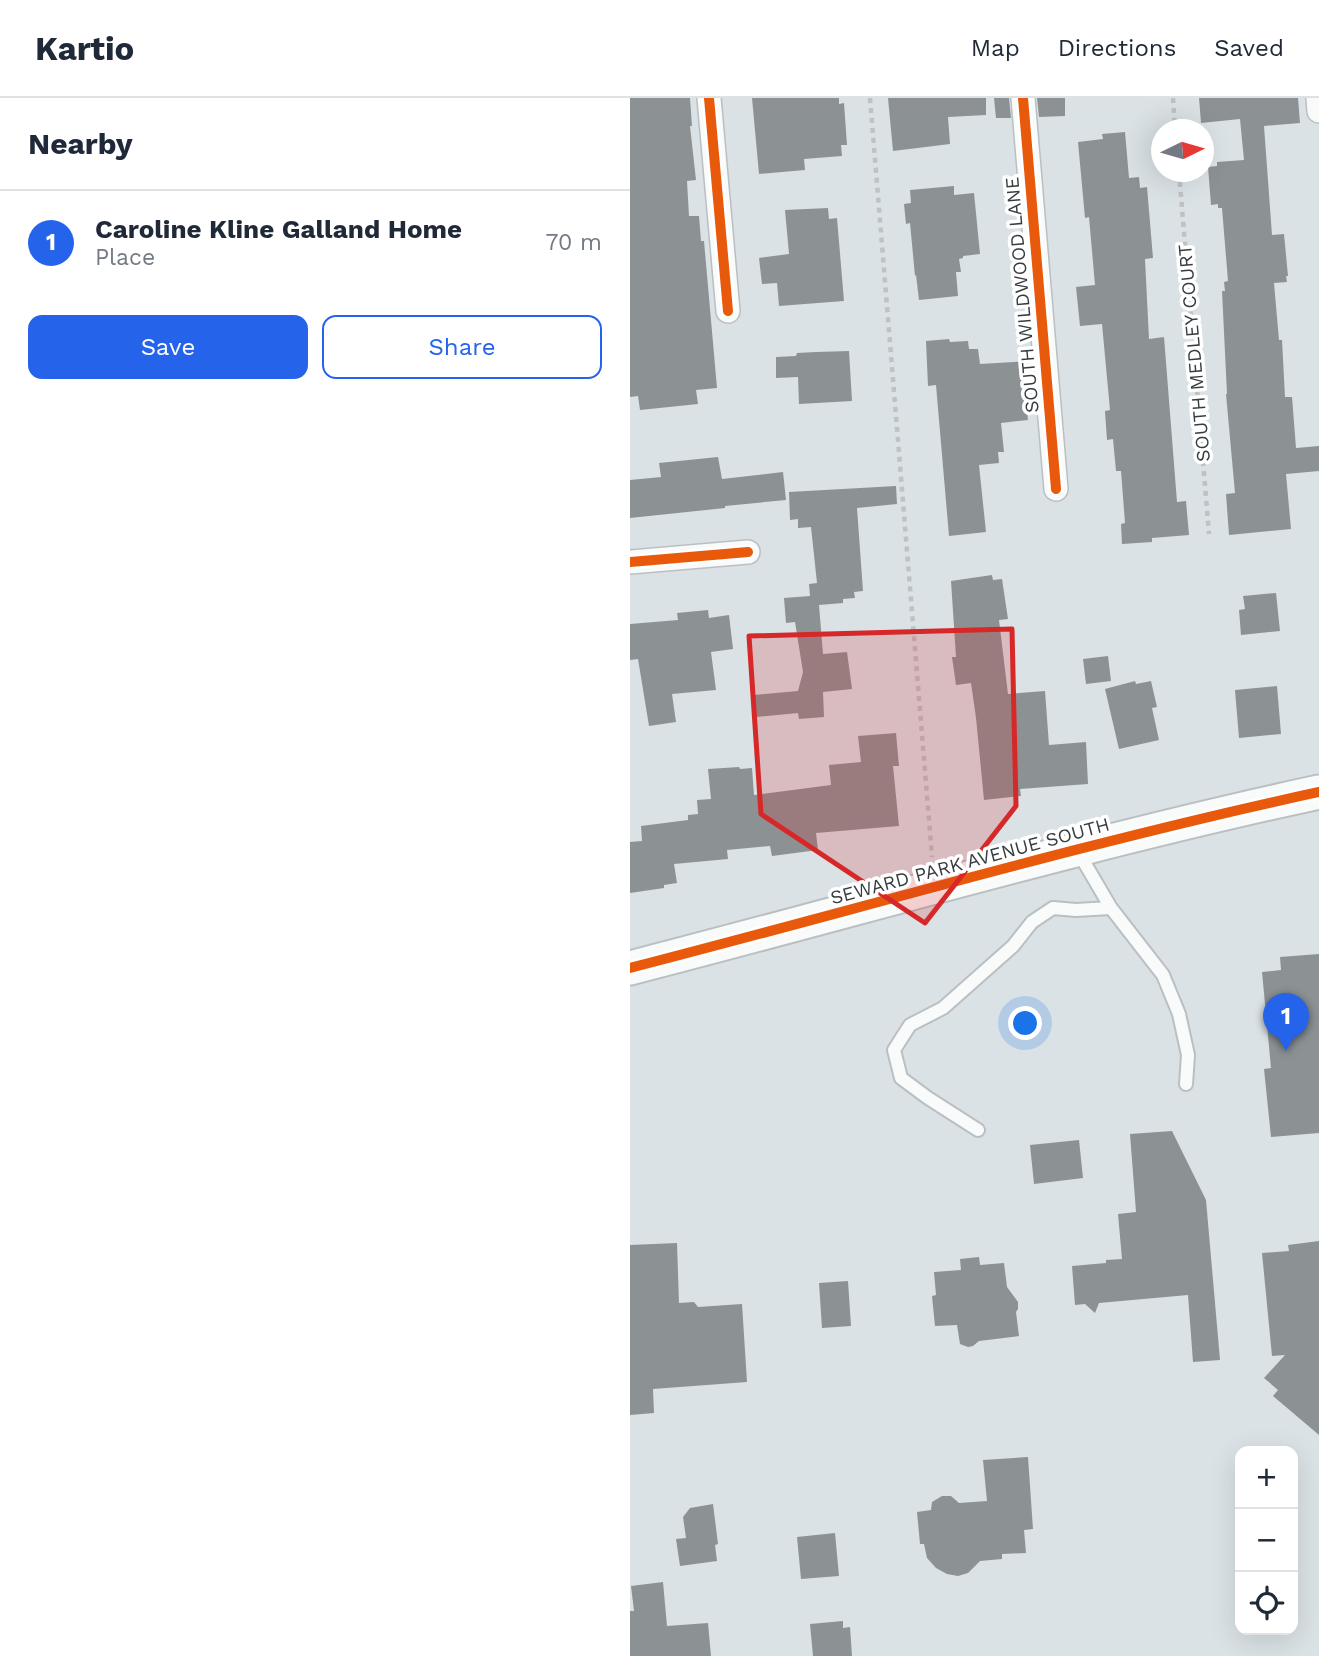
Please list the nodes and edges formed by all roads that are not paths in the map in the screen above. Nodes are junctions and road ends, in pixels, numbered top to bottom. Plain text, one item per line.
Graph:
1 (709, 98) edge
2 (1023, 98) edge
3 (1318, 98) edge
4 (1319, 111) edge
5 (728, 311) dead end
6 (1056, 489) dead end
7 (748, 552) dead end
8 (630, 562) edge
9 (1319, 792) edge
10 (1077, 850) junction
11 (1111, 908) junction
12 (630, 968) edge
13 (1186, 1084) dead end
14 (978, 1130) dead end

1 - 5 street
2 - 6 street, SOUTH WILDWOOD LANE
3 - 4 street
7 - 8 street
9 - 10 main road, SEWARD PARK AVENUE SOUTH
10 - 11 lane
10 - 12 main road, SEWARD PARK AVENUE SOUTH
11 - 13 lane
11 - 14 lane

